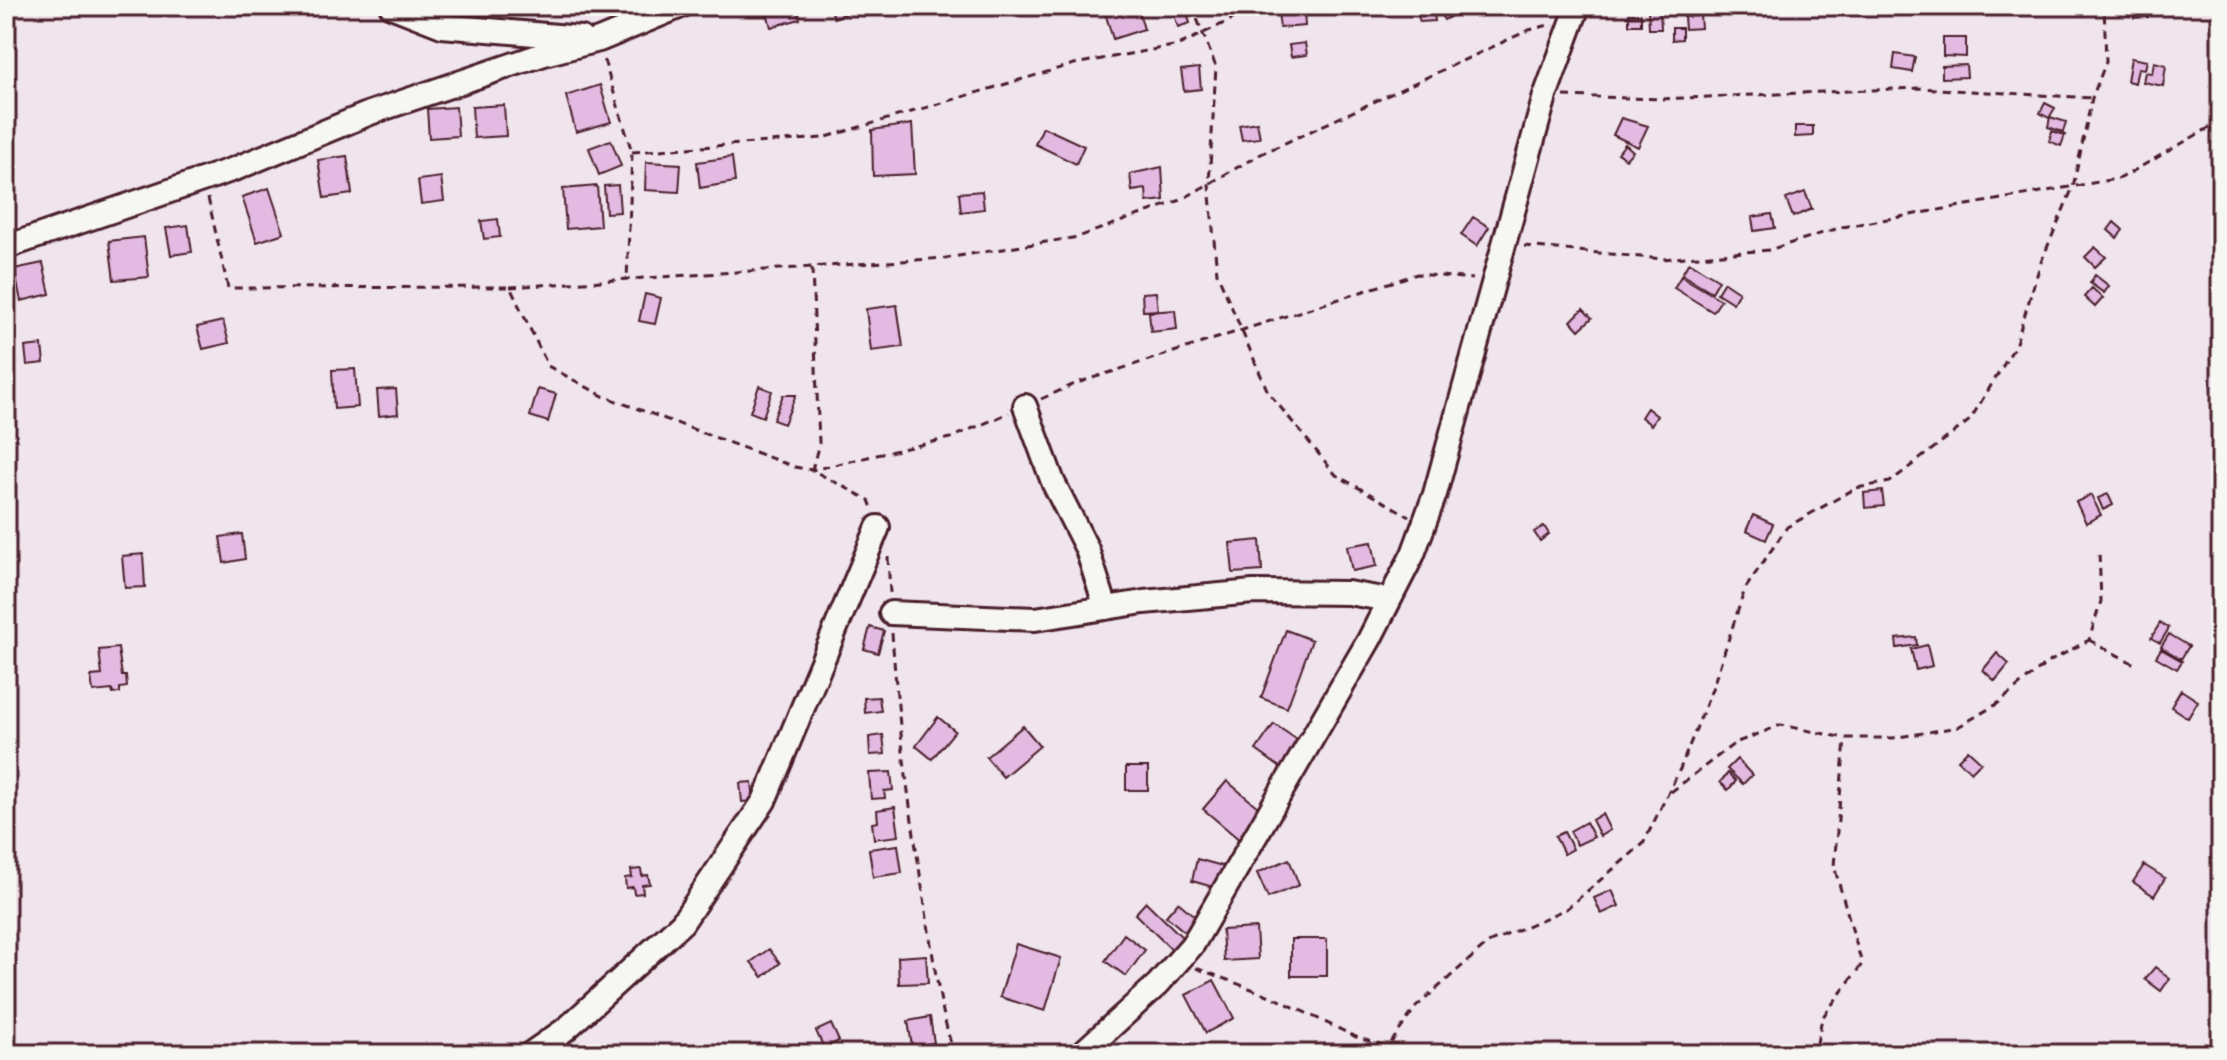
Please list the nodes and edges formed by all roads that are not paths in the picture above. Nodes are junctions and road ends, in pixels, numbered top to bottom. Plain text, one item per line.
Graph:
1 (391, 6) edge
2 (681, 6) edge
3 (1576, 12) edge
4 (599, 40) junction
5 (6, 247) edge
6 (1025, 406) road end
7 (878, 527) road end
8 (1389, 600) junction
9 (1106, 608) junction
10 (891, 613) road end
11 (530, 1054) edge
12 (1081, 1054) edge

1 - 4 street
2 - 4 street
3 - 8 street
4 - 5 street
6 - 9 street
7 - 11 street
8 - 9 street
8 - 12 street
9 - 10 street

